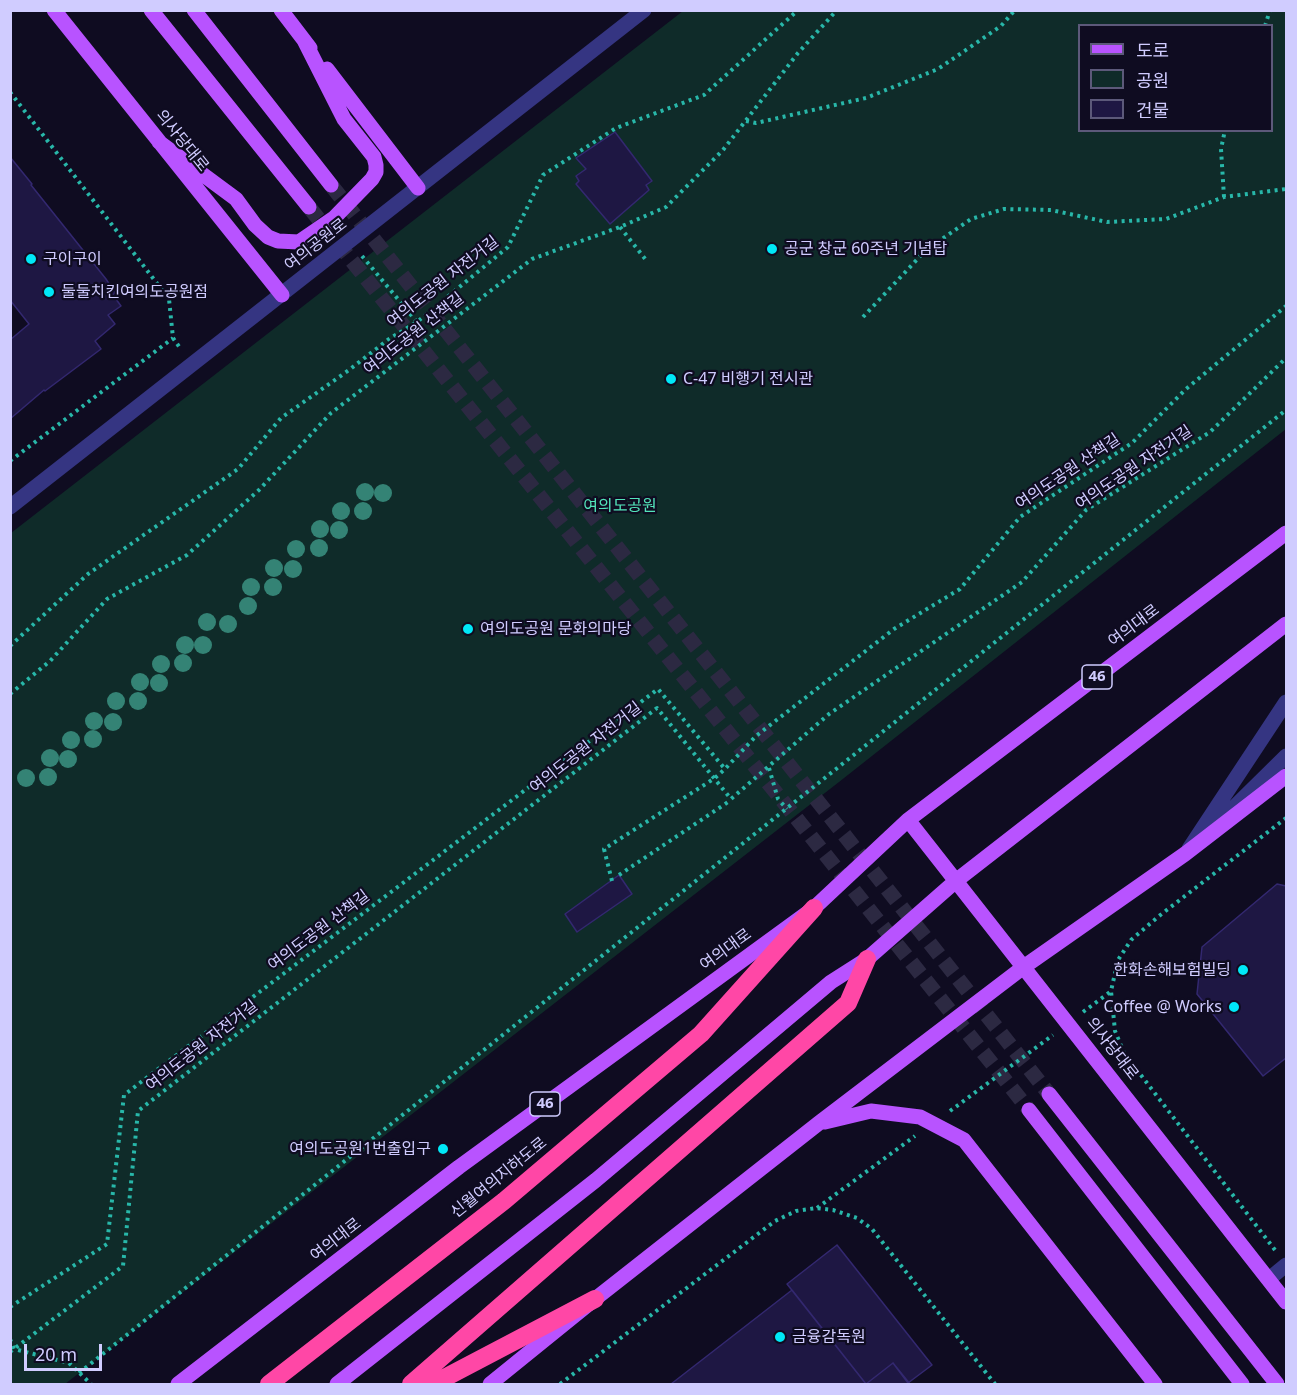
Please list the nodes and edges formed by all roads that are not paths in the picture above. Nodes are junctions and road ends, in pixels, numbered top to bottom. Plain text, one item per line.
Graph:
1 (54, 10) edge
2 (151, 10) edge
3 (194, 10) edge
4 (281, 10) edge
5 (644, 10) edge
6 (304, 40) junction
7 (159, 142) junction
8 (331, 185) tunnel mouth
9 (418, 188) junction
10 (309, 207) tunnel mouth
11 (282, 295) junction
12 (10, 507) edge
13 (1287, 533) edge
14 (1287, 624) edge
15 (1287, 702) edge
16 (1287, 756) edge
17 (1287, 776) edge
18 (908, 820) junction
19 (1185, 854) junction
20 (957, 880) junction
21 (814, 908) junction
22 (867, 959) junction
23 (1025, 966) junction
24 (1049, 1094) tunnel mouth
25 (1029, 1110) tunnel mouth
26 (819, 1123) junction
27 (1287, 1265) edge
28 (1269, 1280) junction
29 (595, 1299) junction
30 (1287, 1302) edge
31 (178, 1384) edge
32 (269, 1384) edge
33 (337, 1384) edge
34 (411, 1384) edge
35 (433, 1384) edge
36 (490, 1384) edge
37 (1155, 1384) edge
38 (1242, 1384) edge
39 (1277, 1384) edge

1 - 7 main road, 의사당대로
2 - 10 main road
3 - 8 main road
4 - 6 main road
5 - 9 street, 여의공원로
6 - 7 main road
6 - 9 main road
7 - 11 main road, 의사당대로
9 - 11 street, 여의공원로
11 - 12 street, 여의공원로
13 - 18 main road, 여의대로 / 46
14 - 20 main road
15 - 19 street
16 - 19 street
17 - 19 main road
18 - 20 main road, 의사당대로
18 - 21 main road, 여의대로 / 46
19 - 23 main road
20 - 22 main road
20 - 23 main road, 의사당대로
21 - 31 main road, 여의대로 / 46
21 - 32 highway, 신월여의지하도로
22 - 33 main road
22 - 34 highway
23 - 26 main road
23 - 28 main road, 의사당대로
24 - 39 main road
25 - 38 main road
26 - 29 main road
26 - 37 main road
27 - 28 street
28 - 30 main road, 의사당대로
29 - 35 highway
29 - 36 main road

